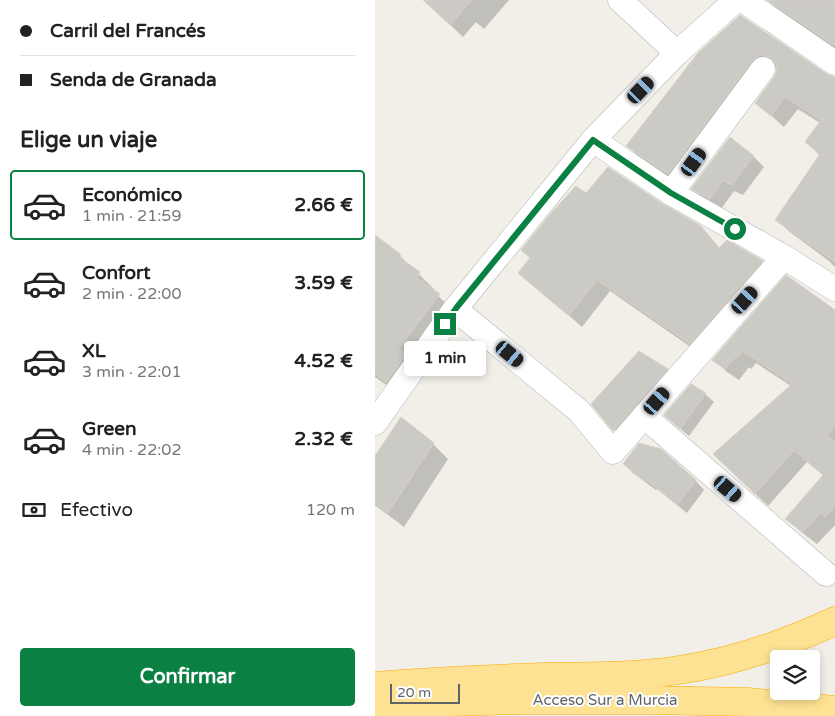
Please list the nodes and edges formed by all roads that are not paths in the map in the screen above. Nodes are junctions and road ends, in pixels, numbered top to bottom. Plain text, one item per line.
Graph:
1 (620, 0) edge
2 (736, 0) edge
3 (743, 0) edge
4 (677, 53) junction
5 (835, 63) edge
6 (763, 69) dead end
7 (593, 140) junction
8 (671, 193) junction
9 (784, 257) junction
10 (835, 289) edge
11 (455, 309) junction
12 (378, 414) edge
13 (644, 416) junction
14 (825, 574) dead end
15 (835, 621) edge
16 (375, 686) edge
17 (375, 704) edge
18 (835, 710) edge

1 - 4 street
2 - 4 street
3 - 5 street
4 - 7 street
6 - 8 street
7 - 8 street
7 - 11 street
8 - 9 street
9 - 10 street
9 - 13 street
11 - 12 street
11 - 13 street
13 - 14 street
15 - 16 highway
17 - 18 highway, Acceso Sur a Murcia

